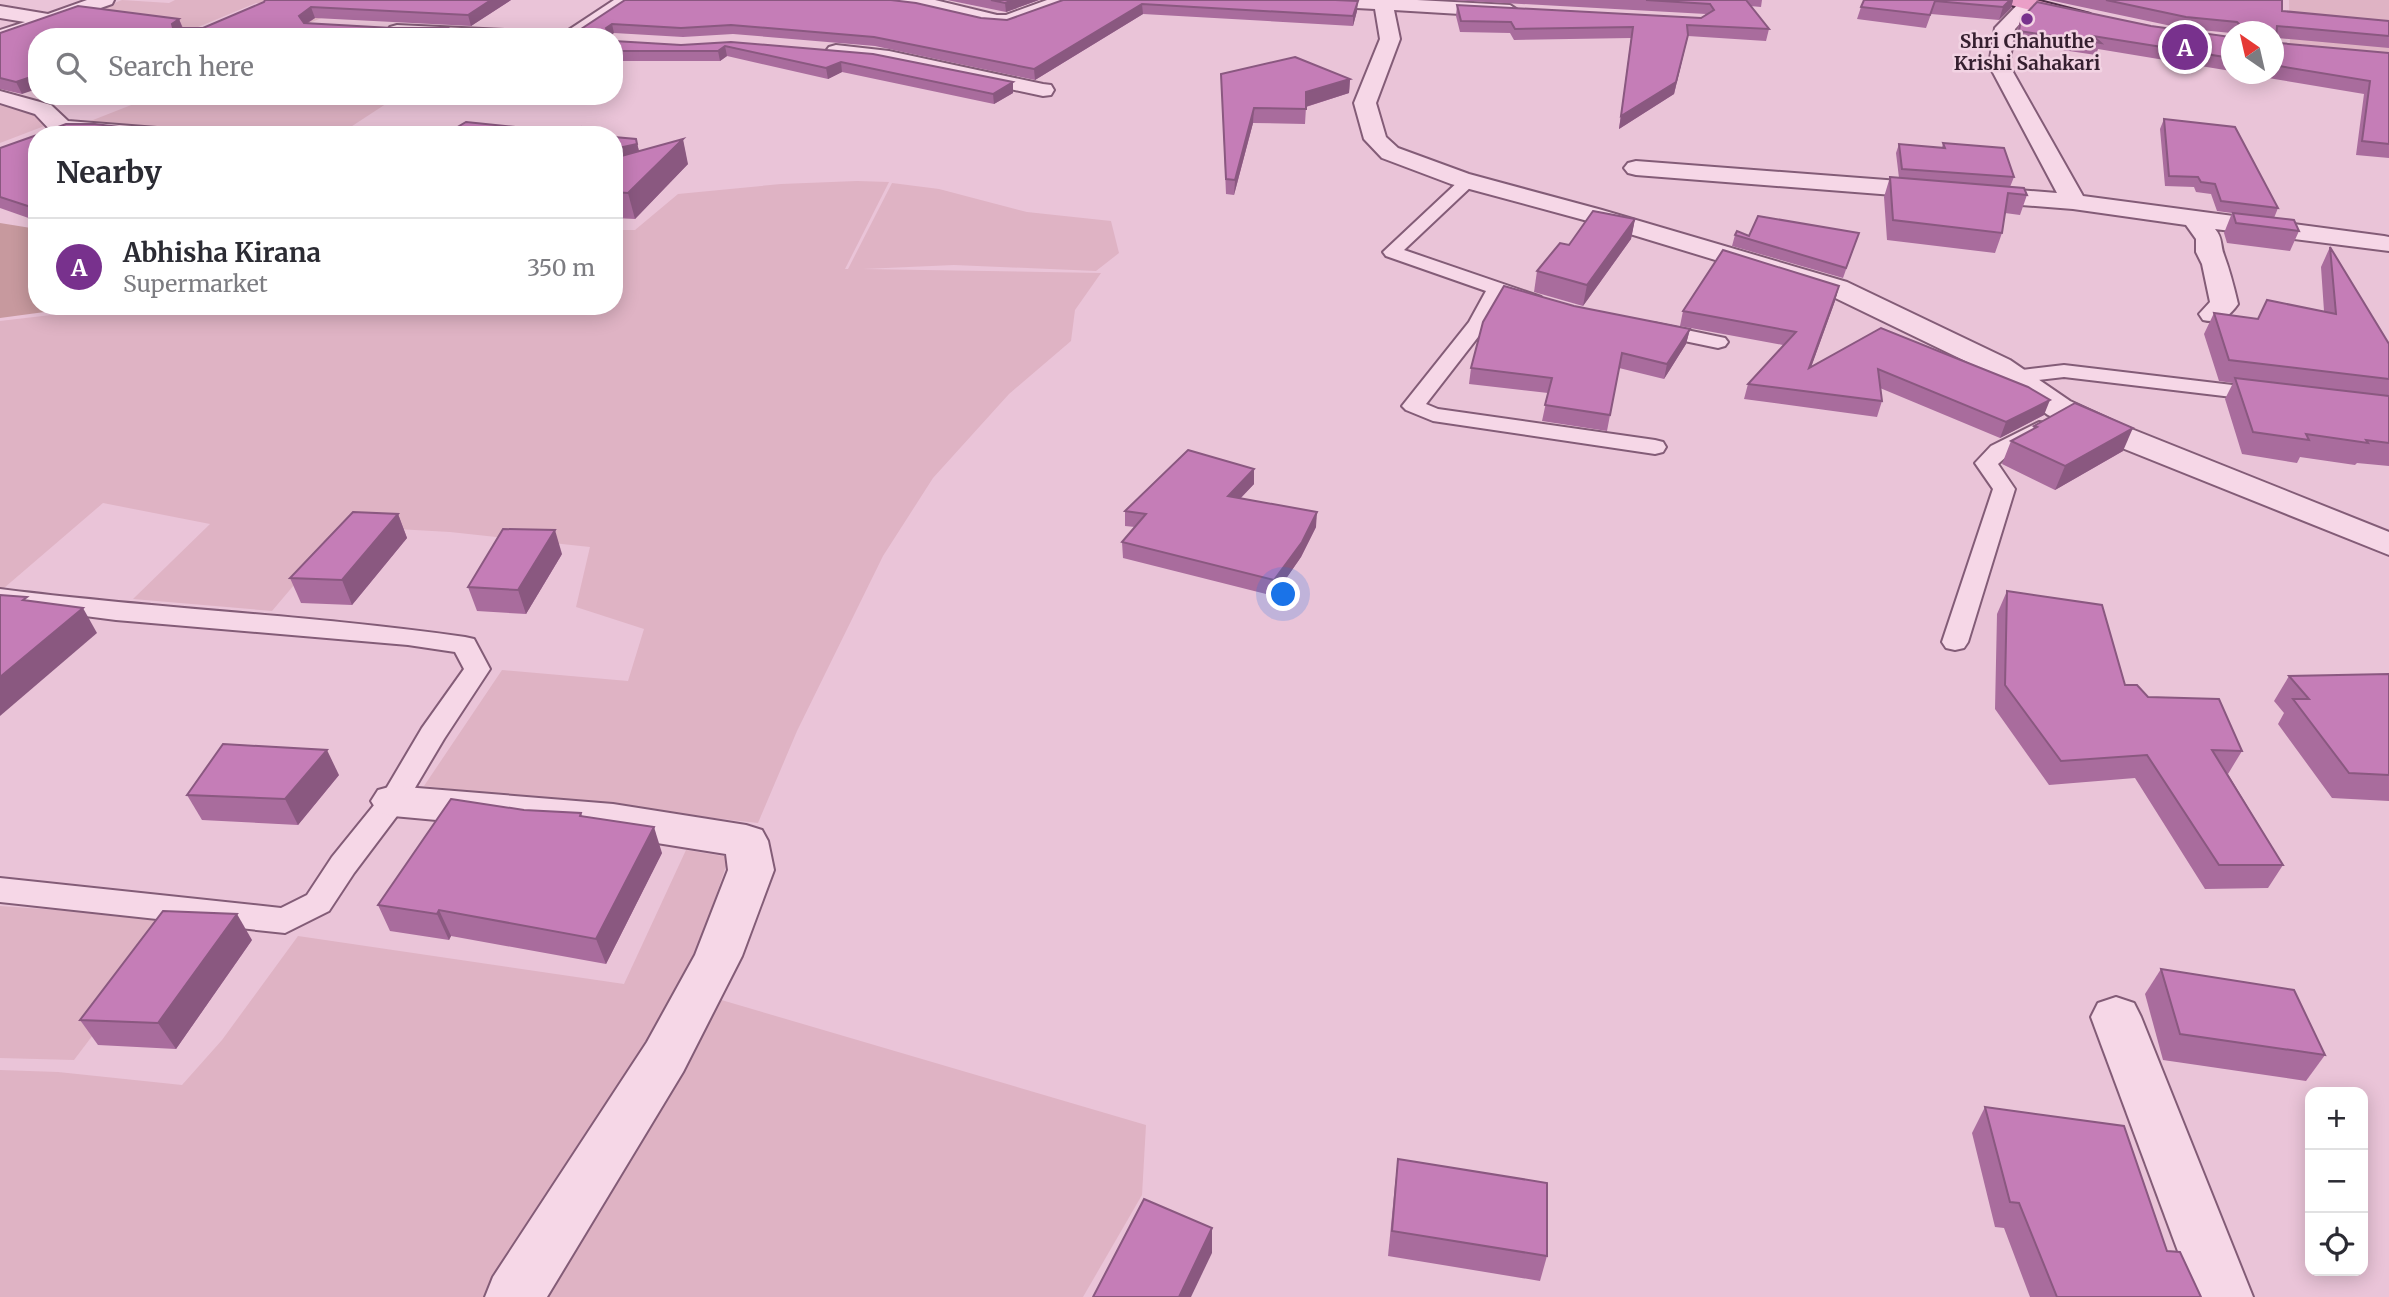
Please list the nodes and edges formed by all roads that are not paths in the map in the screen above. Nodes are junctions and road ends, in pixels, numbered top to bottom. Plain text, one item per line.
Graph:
1 (105, 0) edge
2 (627, 0) edge
3 (883, 0) edge
4 (1064, 0) edge
5 (1320, 0) edge
6 (1384, 2) edge
7 (2021, 3) edge
8 (0, 12) edge
9 (1527, 12) edge
10 (965, 14) junction
11 (2108, 23) edge
12 (943, 24) edge
13 (55, 28) edge
14 (582, 28) edge
15 (28, 30) edge
16 (0, 37) edge
17 (909, 39) edge
18 (816, 50) edge
19 (875, 55) junction
20 (1043, 90) dead end
21 (0, 97) edge
22 (28, 105) edge
23 (29, 105) edge
24 (60, 126) edge
25 (1636, 167) dead end
26 (1468, 181) junction
27 (2073, 202) junction
28 (2195, 220) junction
29 (2384, 244) dead end
30 (1496, 290) junction
31 (1551, 306) edge
32 (2213, 314) edge
33 (1638, 326) edge
34 (1718, 342) dead end
35 (2014, 377) junction
36 (2282, 397) edge
37 (2068, 412) junction
38 (1655, 447) dead end
39 (2389, 544) edge
40 (0, 597) edge
41 (1955, 642) dead end
42 (393, 801) junction
43 (0, 890) edge
44 (2116, 1017) dead end
45 (514, 1297) edge
46 (2224, 1297) edge

1 - 13 street
2 - 14 street
3 - 10 street
4 - 10 street
5 - 6 street
6 - 9 street
6 - 26 street
7 - 11 main road
7 - 27 street
8 - 13 street
10 - 12 street
15 - 16 street
17 - 19 street
18 - 19 street
19 - 20 street
21 - 22 street
23 - 24 street
25 - 27 street
26 - 30 lane
26 - 35 street
27 - 28 street
28 - 29 street
28 - 32 street
30 - 31 lane
30 - 38 lane
33 - 34 lane
35 - 36 lane
35 - 37 street
37 - 39 street
37 - 41 lane
40 - 42 lane
42 - 43 lane
42 - 45 street
44 - 46 street

